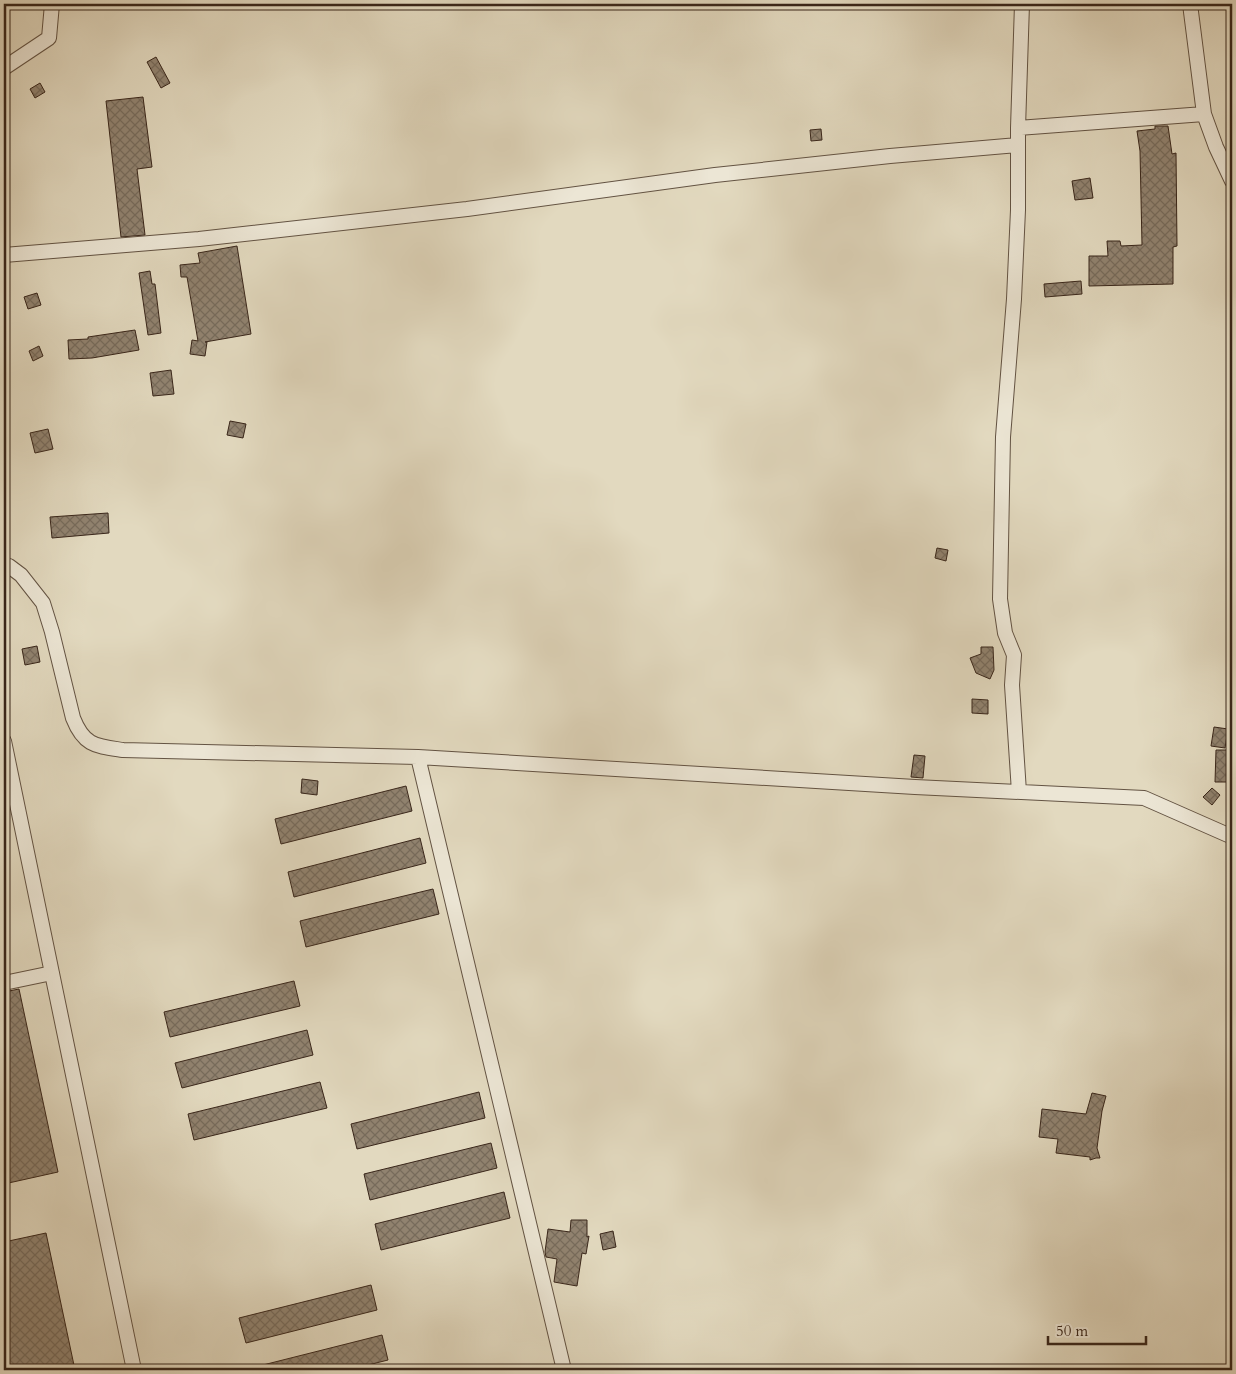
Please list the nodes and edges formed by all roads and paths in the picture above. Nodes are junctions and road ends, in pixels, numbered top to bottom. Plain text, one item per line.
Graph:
1 (52, 4) edge
2 (1022, 4) edge
3 (1190, 4) edge
4 (4, 68) edge
5 (1204, 114) junction
6 (1018, 128) junction
7 (1018, 145) junction
8 (1232, 181) edge
9 (4, 255) edge
10 (4, 567) edge
11 (4, 741) edge
12 (418, 757) junction
13 (1019, 792) junction
14 (1232, 835) edge
15 (52, 972) junction
16 (4, 983) edge
17 (134, 1370) edge
18 (564, 1370) edge

1 - 4 street
2 - 6 street
3 - 5 street
5 - 6 street
5 - 8 street
6 - 7 street
7 - 9 street
7 - 13 street
10 - 12 street
11 - 15 street
12 - 13 street
12 - 18 street
13 - 14 street
15 - 16 street
15 - 17 street

